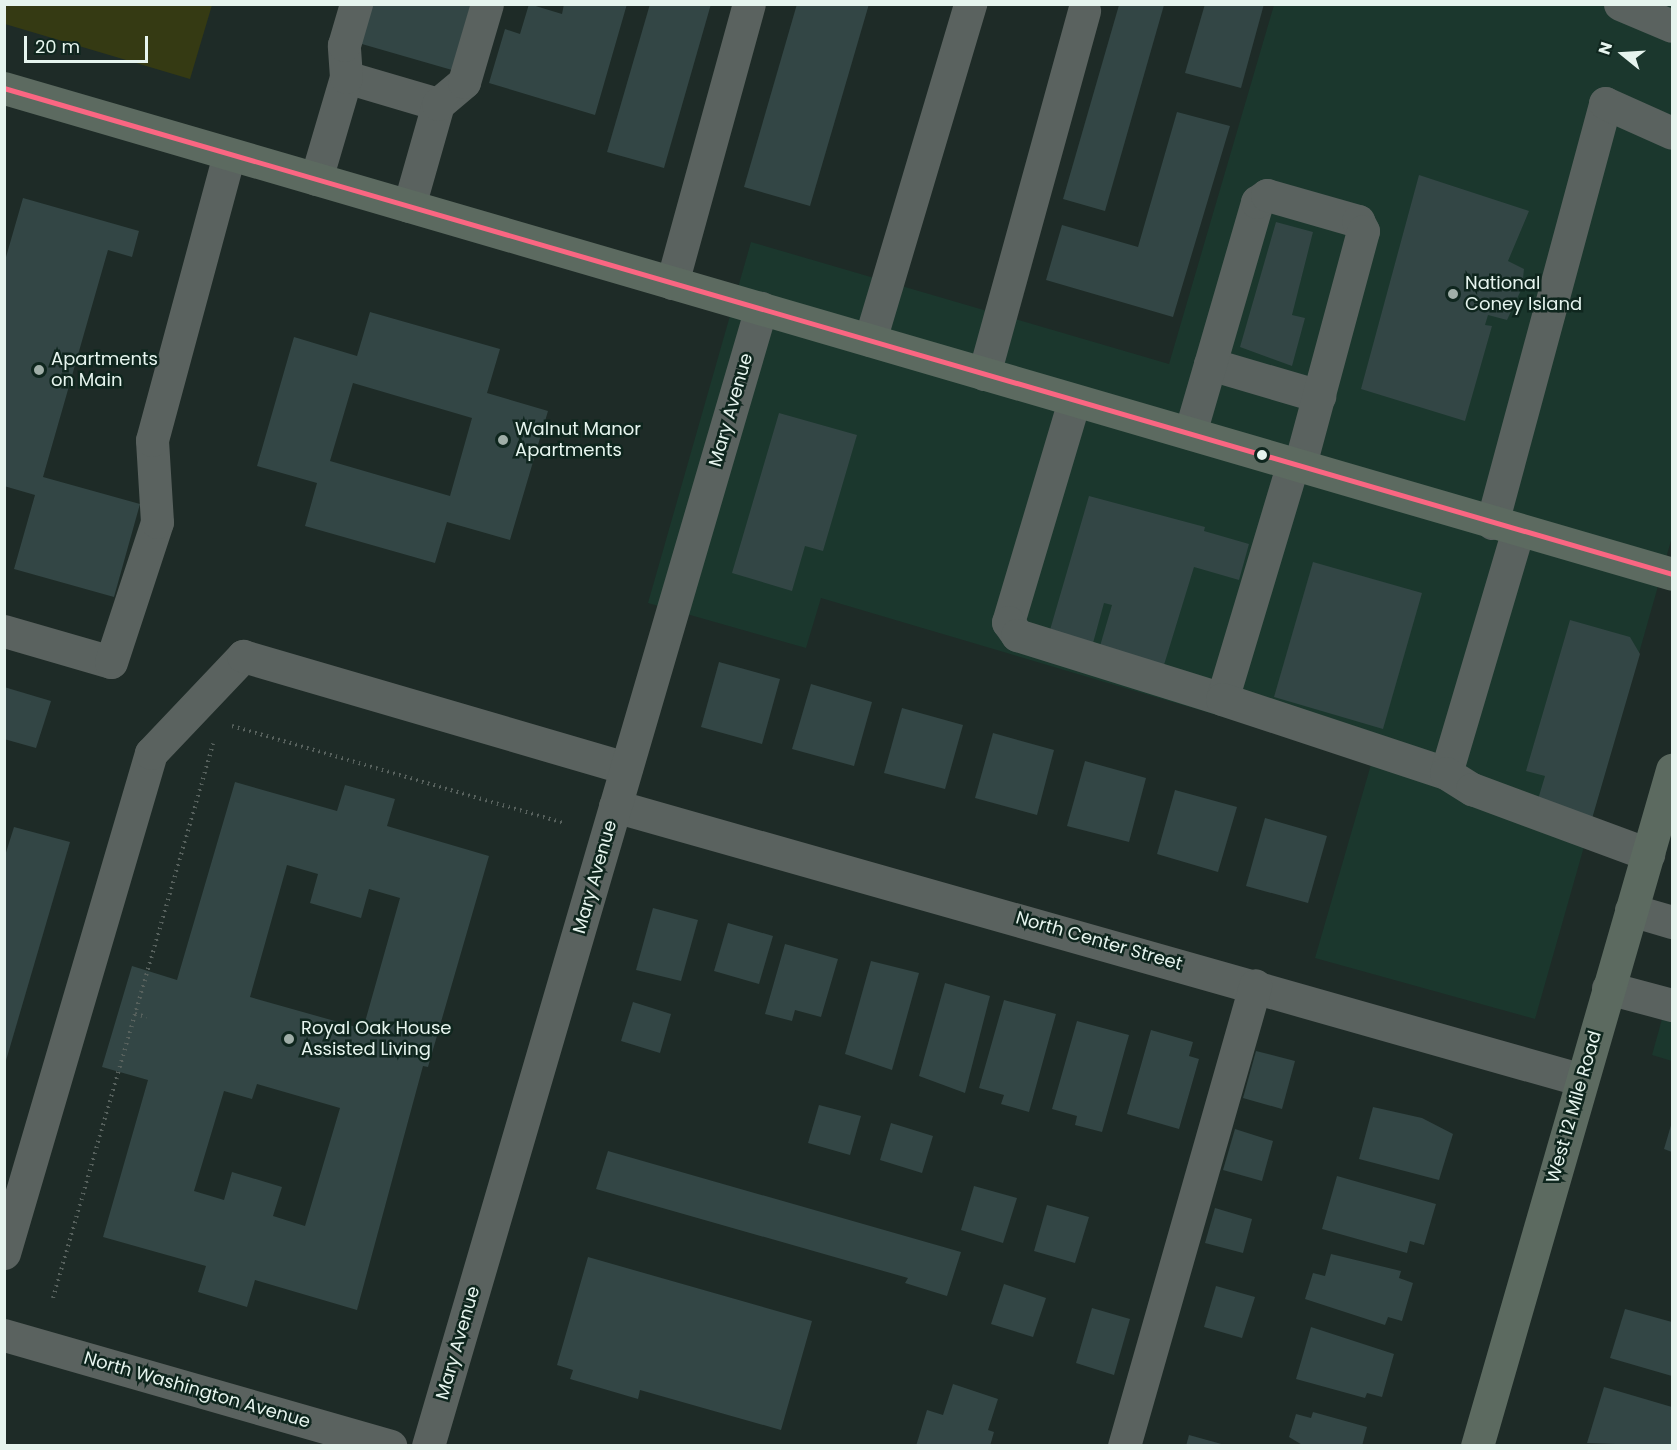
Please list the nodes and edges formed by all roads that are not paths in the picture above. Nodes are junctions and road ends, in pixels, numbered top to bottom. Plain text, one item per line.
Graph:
1 (356, 4) edge
2 (487, 4) edge
3 (749, 4) edge
4 (970, 4) edge
5 (1620, 4) edge
6 (1084, 10) dead end
7 (1672, 26) edge
8 (346, 77) junction
9 (4, 88) edge
10 (438, 104) junction
11 (1672, 133) edge
12 (229, 154) junction
13 (316, 179) junction
14 (410, 206) junction
15 (672, 283) junction
16 (761, 308) junction
17 (870, 340) junction
18 (1210, 364) junction
19 (984, 374) junction
20 (1319, 396) junction
21 (1074, 401) junction
22 (1190, 433) junction
23 (1296, 464) junction
24 (1505, 526) junction
25 (1672, 574) edge
26 (4, 631) edge
27 (1222, 699) junction
28 (626, 768) junction
29 (1446, 773) junction
30 (1670, 785) edge
31 (615, 806) junction
32 (1648, 854) junction
33 (1631, 910) junction
34 (1672, 922) edge
35 (1255, 985) junction
36 (1608, 988) junction
37 (1672, 1005) edge
38 (1582, 1080) junction
39 (4, 1253) edge
40 (4, 1335) edge
41 (390, 1446) edge
42 (428, 1446) edge
43 (1124, 1446) edge
44 (1477, 1446) edge

1 - 8 street
2 - 10 street
3 - 15 street
4 - 17 street
5 - 7 street
6 - 19 street
8 - 10 street
8 - 13 street
9 - 12 main road
10 - 14 street
11 - 24 street
12 - 13 main road
12 - 26 street
13 - 14 main road
14 - 15 main road
15 - 16 main road
16 - 17 main road
16 - 28 street, Mary Avenue
17 - 19 main road
18 - 20 street
18 - 20 street
18 - 22 street
19 - 21 main road
20 - 23 street
21 - 22 main road
21 - 27 street
22 - 23 main road
23 - 24 main road
23 - 27 street
24 - 25 main road
24 - 29 street
27 - 29 street
28 - 31 street, Mary Avenue
28 - 39 street
29 - 32 street
30 - 32 main road, West 12 Mile Road
31 - 35 street, North Center Street
31 - 42 street, Mary Avenue
32 - 33 main road, West 12 Mile Road
33 - 34 street
33 - 36 main road, West 12 Mile Road
35 - 38 street, North Center Street
35 - 43 street
36 - 37 street
36 - 38 main road, West 12 Mile Road
38 - 44 main road, West 12 Mile Road
40 - 41 street, North Washington Avenue

